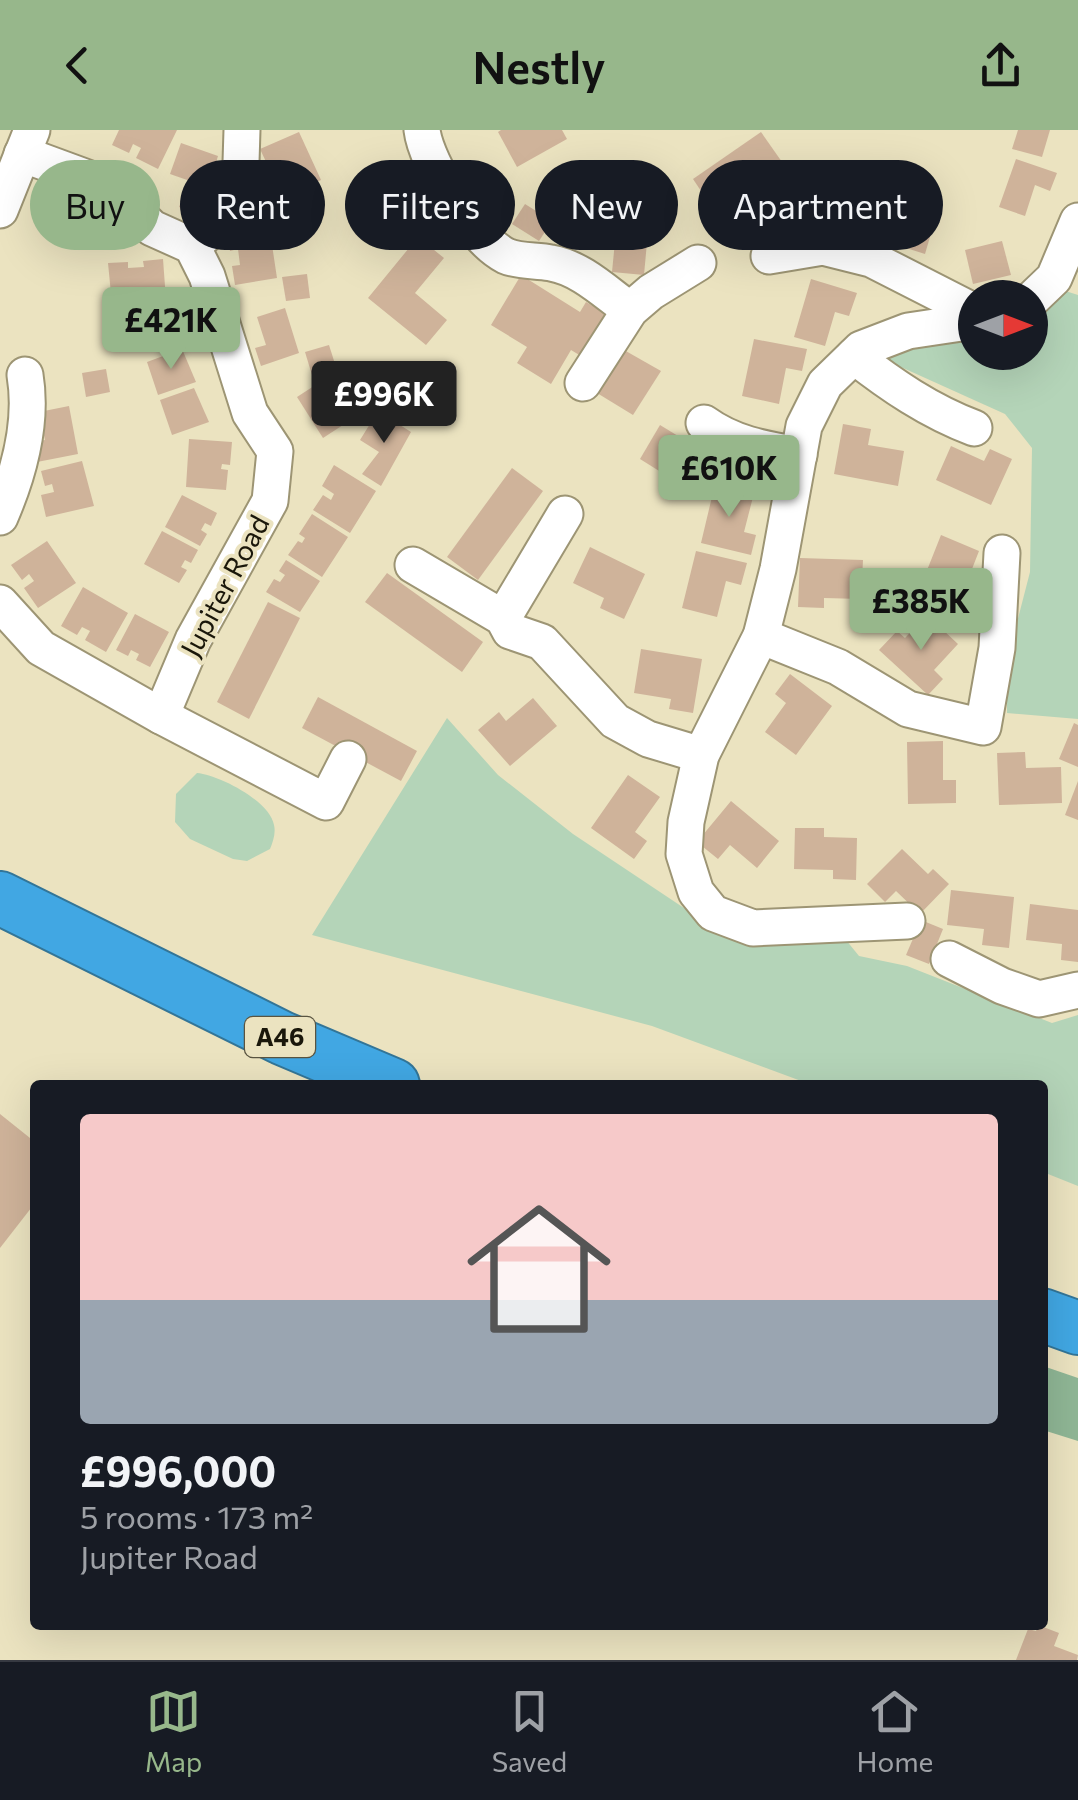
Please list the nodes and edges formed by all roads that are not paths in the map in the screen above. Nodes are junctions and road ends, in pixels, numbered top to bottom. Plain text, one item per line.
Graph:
1 (242, 130) edge
2 (422, 130) edge
3 (27, 142) edge
4 (241, 160) edge
5 (0, 210) edge
6 (1078, 221) edge
7 (180, 241) edge
8 (194, 250) edge
9 (769, 256) dead end
10 (698, 263) dead end
11 (1054, 287) edge
12 (958, 303) edge
13 (630, 310) junction
14 (958, 324) edge
15 (854, 356) junction
16 (25, 375) dead end
17 (583, 384) dead end
18 (704, 424) dead end
19 (974, 428) dead end
20 (799, 456) junction
21 (565, 514) dead end
22 (0, 517) edge
23 (1002, 553) dead end
24 (413, 565) dead end
25 (0, 602) edge
26 (502, 618) junction
27 (761, 636) junction
28 (161, 716) junction
29 (701, 755) junction
30 (348, 758) dead end
31 (0, 898) edge
32 (906, 920) dead end
33 (948, 959) dead end
34 (1078, 990) edge
35 (381, 1080) edge
36 (1048, 1318) edge
37 (1078, 1328) edge

1 - 4 street
2 - 13 street
3 - 5 street
3 - 7 street
6 - 11 street
8 - 28 street, Jupiter Road
9 - 12 street
10 - 13 street
13 - 17 street
14 - 15 street
15 - 19 street
15 - 20 street
16 - 22 street
18 - 20 street
20 - 27 street
21 - 26 street
23 - 27 street
24 - 26 street
25 - 28 street
26 - 29 street
27 - 29 street
28 - 30 street
29 - 32 street
31 - 35 highway, A46
33 - 34 street
36 - 37 highway

